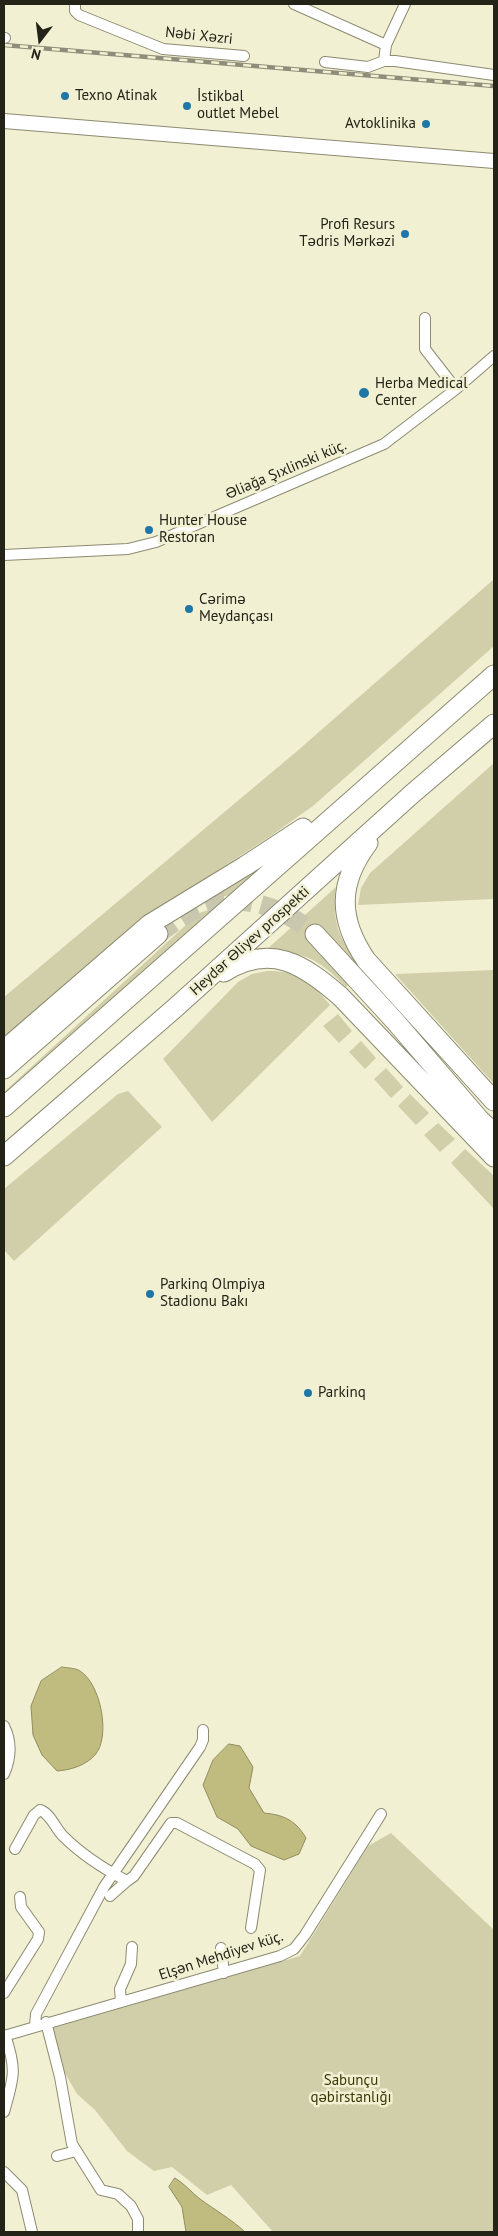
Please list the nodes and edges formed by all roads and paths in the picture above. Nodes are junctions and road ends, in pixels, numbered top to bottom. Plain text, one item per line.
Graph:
1 (75, 4) edge
2 (294, 4) edge
3 (405, 4) edge
4 (386, 45) junction
5 (244, 56) dead end
6 (325, 62) dead end
7 (384, 62) junction
8 (494, 75) edge
9 (4, 121) edge
10 (494, 162) edge
11 (425, 318) dead end
12 (494, 356) edge
13 (456, 389) junction
14 (4, 555) edge
15 (494, 675) edge
16 (494, 724) edge
17 (393, 762) junction
18 (412, 794) junction
19 (158, 934) tunnel mouth
20 (315, 934) tunnel mouth
21 (175, 1008) junction
22 (4, 1050) edge
23 (4, 1069) edge
24 (494, 1101) edge
25 (4, 1107) edge
26 (494, 1133) edge
27 (4, 1156) edge
28 (494, 1157) edge
29 (4, 1726) edge
30 (203, 1730) dead end
31 (4, 1774) edge
32 (381, 1814) dead end
33 (15, 1849) dead end
34 (112, 1873) junction
35 (127, 1881) junction
36 (110, 1896) dead end
37 (20, 1897) dead end
38 (252, 1928) dead end
39 (132, 1947) dead end
40 (221, 1948) dead end
41 (224, 1973) junction
42 (4, 1992) edge
43 (121, 2002) junction
44 (46, 2022) junction
45 (35, 2026) junction
46 (4, 2035) edge
47 (4, 2112) edge
48 (76, 2151) junction
49 (57, 2156) dead end
50 (4, 2172) edge
51 (32, 2232) edge
52 (138, 2232) edge

1 - 5 street, Nəbi Xəzri
2 - 4 street
3 - 4 street
4 - 7 street
6 - 7 street
7 - 8 street
9 - 10 street
11 - 13 street
12 - 13 street, Əliağa Şıxlinski küç.
13 - 14 street, Əliağa Şıxlinski küç.
15 - 17 highway
16 - 18 highway, Heydər Əliyev prospekti
17 - 22 highway
17 - 25 highway
18 - 21 highway, Heydər Əliyev prospekti
18 - 24 highway
19 - 23 highway
20 - 26 highway
21 - 27 highway, Heydər Əliyev prospekti
21 - 28 highway
29 - 31 street
30 - 34 street
32 - 41 street, Elşən Mehdiyev küç.
33 - 34 street
34 - 35 street
34 - 45 street
35 - 36 street
35 - 38 street
37 - 42 street
39 - 43 street
40 - 41 street
41 - 43 street, Elşən Mehdiyev küç.
43 - 44 street, Elşən Mehdiyev küç.
44 - 45 street, Elşən Mehdiyev küç.
44 - 48 street
45 - 46 street, Elşən Mehdiyev küç.
46 - 47 street
48 - 49 street
48 - 52 street
50 - 51 street

